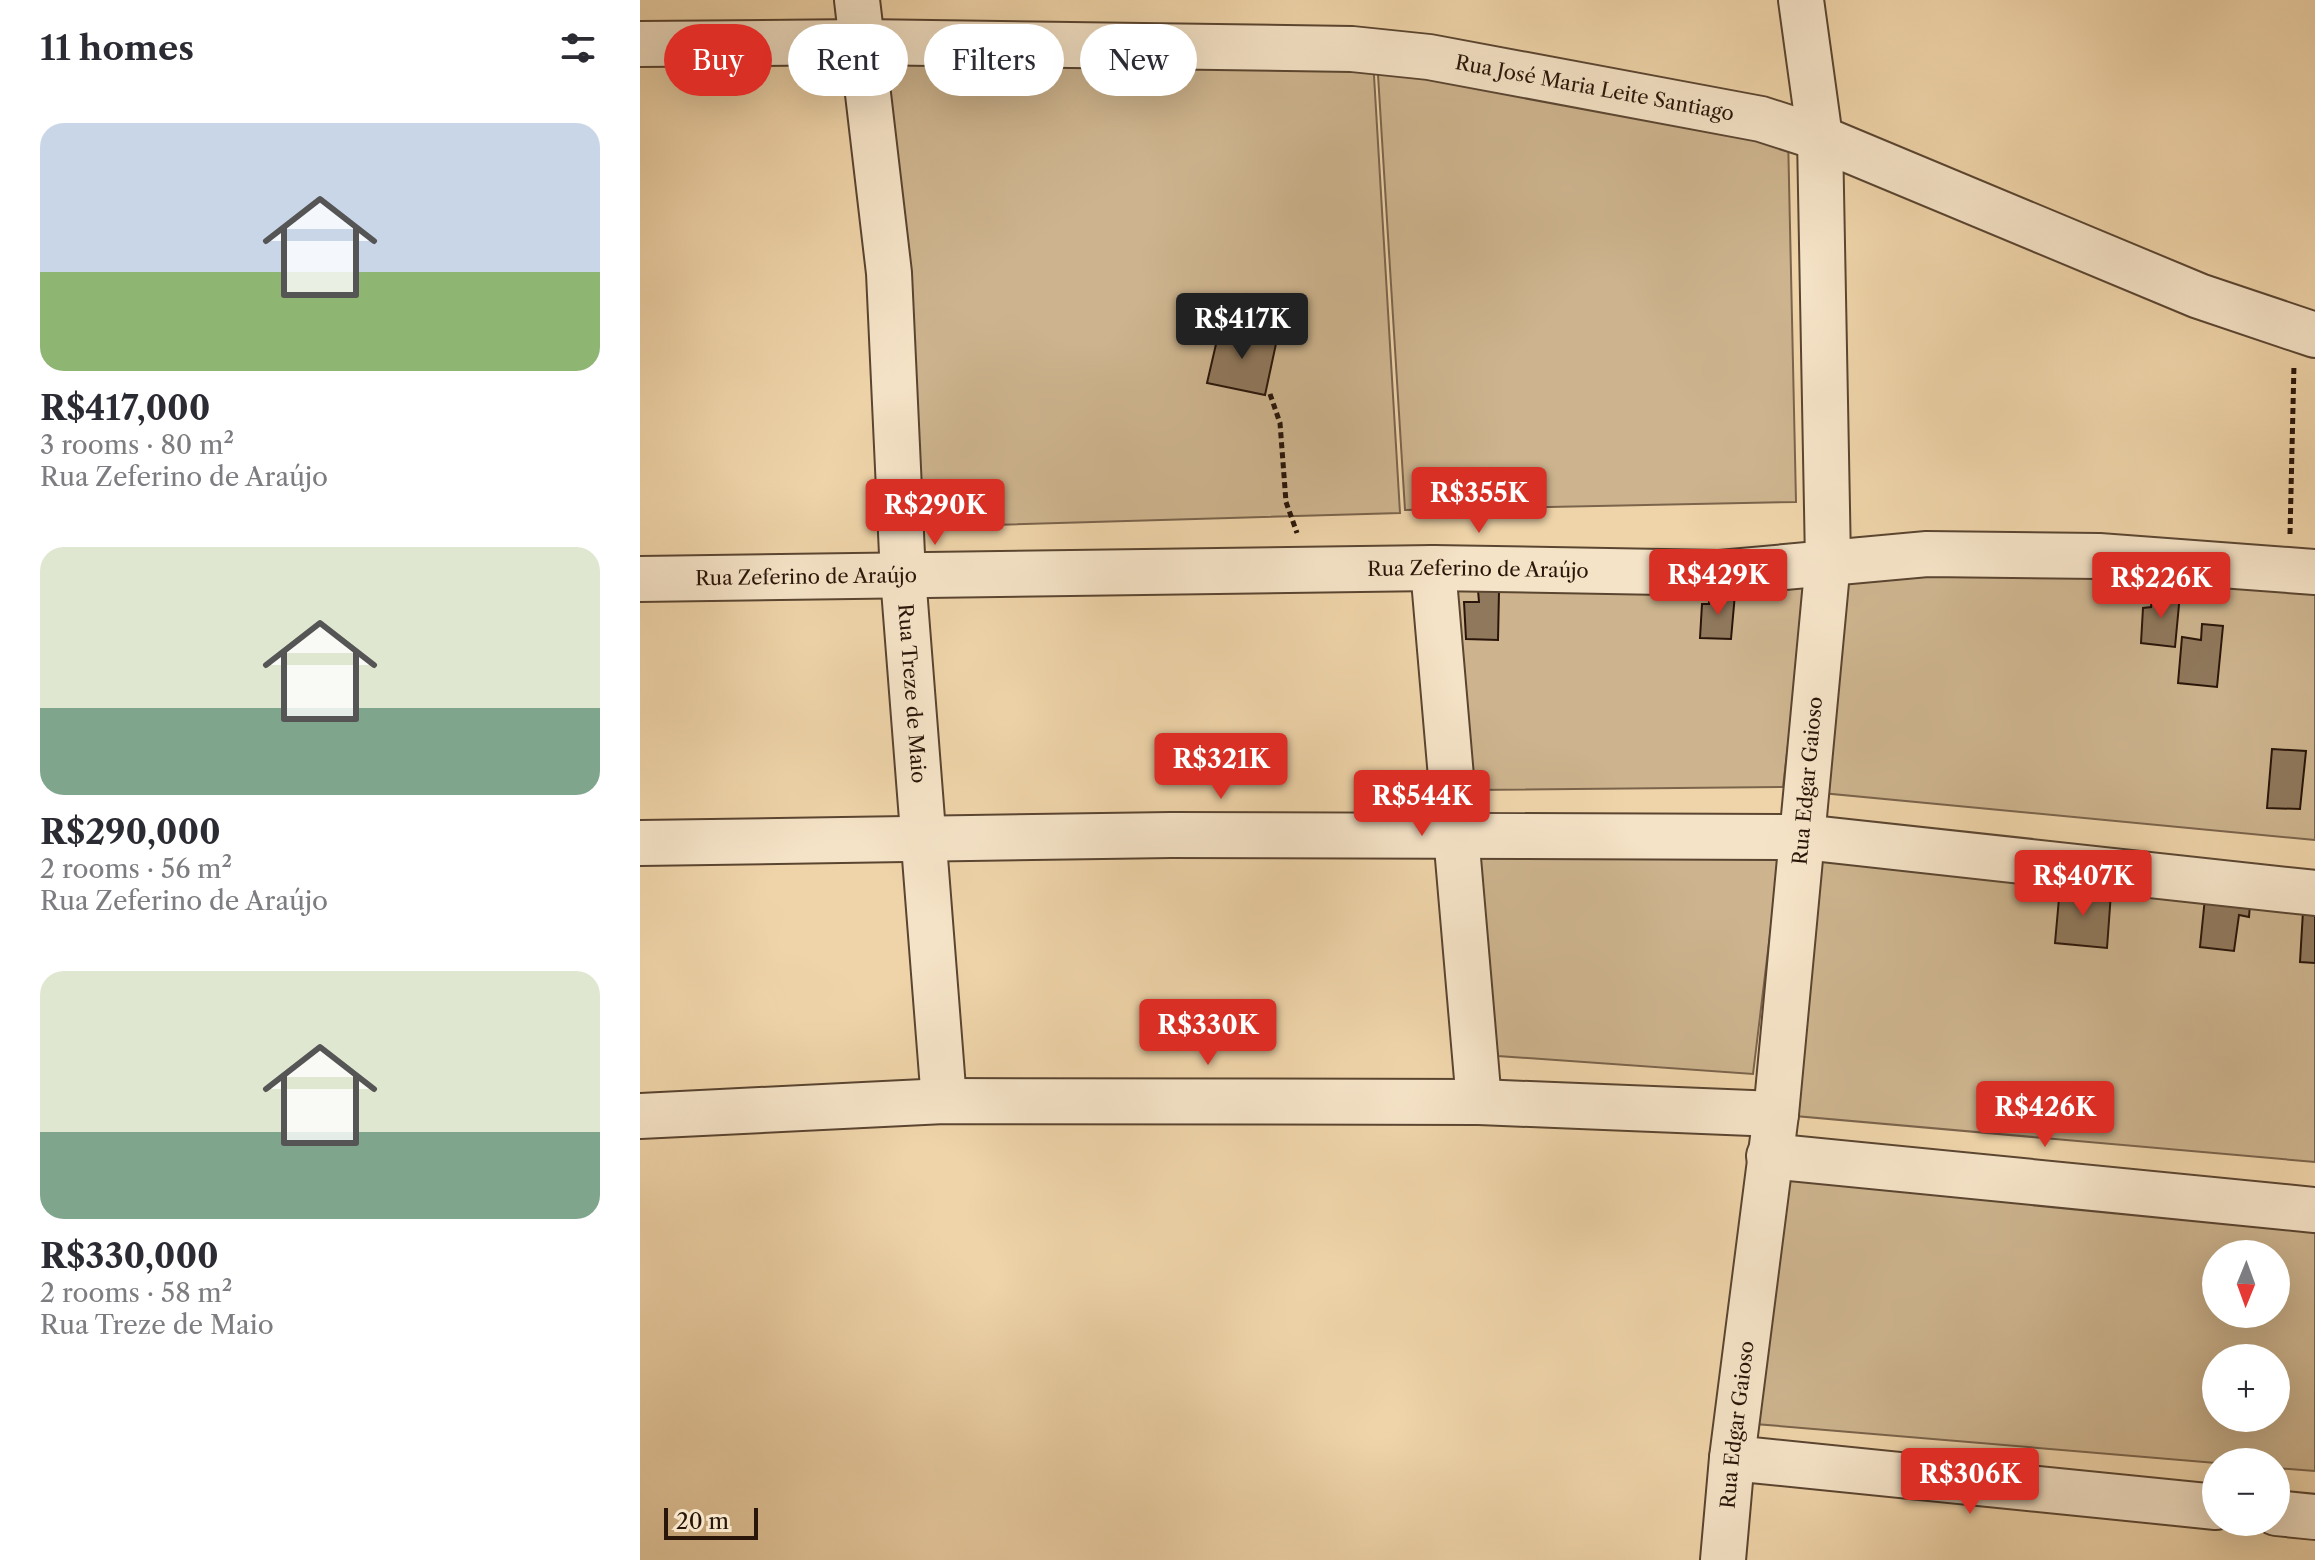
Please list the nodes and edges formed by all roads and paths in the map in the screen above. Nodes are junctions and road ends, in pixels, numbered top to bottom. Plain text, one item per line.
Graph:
1 (857, 0) edge
2 (1801, 0) edge
3 (860, 24) edge
4 (788, 43) edge
5 (908, 43) edge
6 (640, 44) edge
7 (869, 96) edge
8 (1820, 138) junction
9 (2305, 332) edge
10 (1270, 394) dead end
11 (1828, 561) junction
12 (1433, 568) junction
13 (1308, 570) junction
14 (2302, 572) edge
15 (903, 576) junction
16 (640, 579) edge
17 (1456, 837) junction
18 (1803, 837) junction
19 (923, 839) junction
20 (640, 843) edge
21 (2315, 893) edge
22 (944, 1101) junction
23 (1479, 1102) junction
24 (1776, 1114) junction
25 (640, 1116) edge
26 (1769, 1156) junction
27 (2315, 1210) edge
28 (1732, 1458) junction
29 (2202, 1506) edge
30 (2290, 1514) edge
31 (2315, 1517) edge
32 (1723, 1560) edge

1 - 3 street, Rua Treze de Maio
2 - 8 street, Rua Edgar Gaioso
4 - 6 street, Rua José Maria Leite Santiago
5 - 8 street, Rua José Maria Leite Santiago
7 - 15 street, Rua Treze de Maio
8 - 9 street, Rua José Maria Leite Santiago
8 - 11 street, Rua Edgar Gaioso
9 - 14 path
10 - 13 path
11 - 12 street, Rua Zeferino de Araújo
11 - 14 street, Rua Zeferino de Araújo
11 - 18 street, Rua Edgar Gaioso
12 - 13 street, Rua Zeferino de Araújo
12 - 17 street
13 - 15 street, Rua Zeferino de Araújo
15 - 16 street, Rua Zeferino de Araújo
15 - 19 street, Rua Treze de Maio
17 - 18 street
17 - 19 street
17 - 23 street
18 - 21 street
18 - 24 street, Rua Edgar Gaioso
19 - 20 street
19 - 22 street, Rua Treze de Maio
22 - 23 street
22 - 25 street
23 - 24 street
24 - 26 street, Rua Edgar Gaioso
26 - 27 street
26 - 28 street, Rua Edgar Gaioso
28 - 29 street
28 - 32 street, Rua Edgar Gaioso
30 - 31 street

